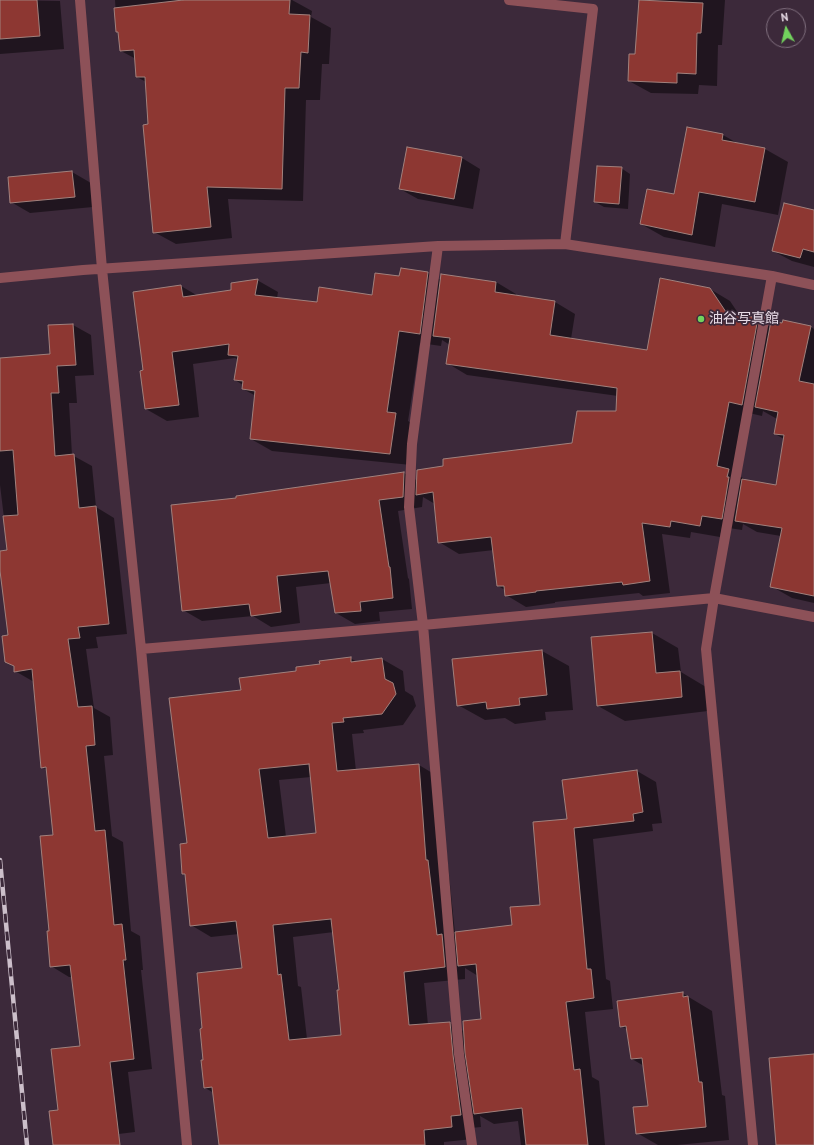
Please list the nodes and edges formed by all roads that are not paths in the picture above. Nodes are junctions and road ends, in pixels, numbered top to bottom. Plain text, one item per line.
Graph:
1 (80, 0) edge
2 (509, 0) edge
3 (565, 244) junction
4 (438, 246) junction
5 (102, 269) junction
6 (772, 276) junction
7 (0, 278) edge
8 (814, 285) edge
9 (714, 598) junction
10 (814, 617) edge
11 (423, 625) junction
12 (141, 649) junction
13 (187, 1145) edge
14 (472, 1145) edge
15 (753, 1145) edge

1 - 5 street
2 - 3 street
3 - 4 street
3 - 6 street
4 - 5 street
4 - 11 street
5 - 7 street
5 - 12 street
6 - 8 street
6 - 9 street
9 - 10 street
9 - 11 street
9 - 15 street
11 - 12 street
11 - 14 street
12 - 13 street

